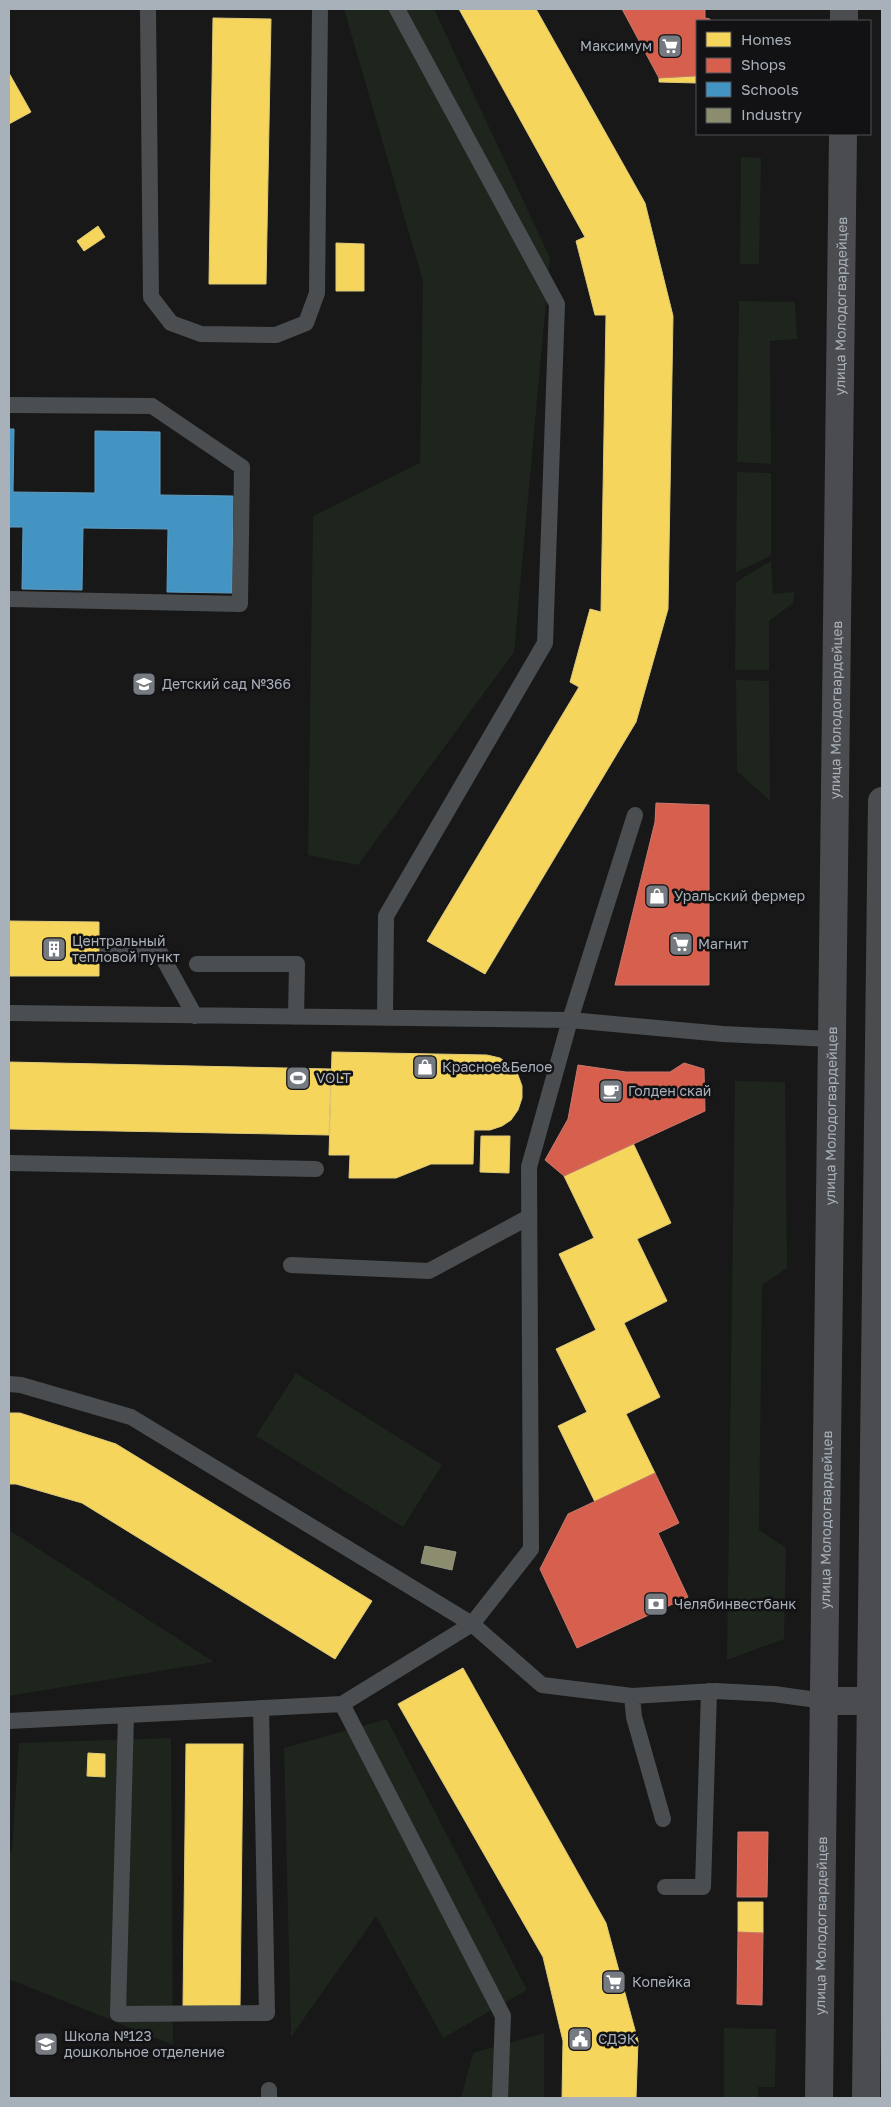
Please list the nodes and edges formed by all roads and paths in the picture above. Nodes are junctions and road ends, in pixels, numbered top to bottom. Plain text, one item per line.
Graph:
1 (148, 9) edge
2 (320, 9) edge
3 (397, 9) edge
4 (843, 135) edge
5 (9, 405) edge
6 (9, 599) edge
7 (882, 801) edge
8 (635, 815) dead end
9 (882, 885) edge
10 (108, 951) dead end
11 (197, 964) dead end
12 (9, 1012) edge
13 (195, 1016) junction
14 (296, 1017) junction
15 (385, 1018) junction
16 (570, 1020) junction
17 (831, 1039) junction
18 (880, 1156) edge
19 (9, 1163) edge
20 (316, 1169) dead end
21 (530, 1217) junction
22 (291, 1265) dead end
23 (9, 1384) edge
24 (878, 1486) edge
25 (472, 1624) junction
26 (709, 1690) junction
27 (632, 1696) junction
28 (824, 1701) junction
29 (876, 1703) edge
30 (342, 1704) junction
31 (261, 1708) junction
32 (126, 1715) junction
33 (9, 1721) edge
34 (663, 1819) dead end
35 (665, 1887) dead end
36 (500, 2098) edge
37 (819, 2098) edge
38 (866, 2098) edge

1 - 2 lane
3 - 15 lane
4 - 17 main road, улица Молодогвардейцев
5 - 6 lane
7 - 9 main road
8 - 16 lane
9 - 18 main road
10 - 13 lane
11 - 14 lane
12 - 13 lane
13 - 14 lane
14 - 15 lane
15 - 16 lane
16 - 17 lane
16 - 21 lane
17 - 28 main road, улица Молодогвардейцев
18 - 24 main road
19 - 20 lane
21 - 22 lane
21 - 25 lane
23 - 25 lane
24 - 29 main road
25 - 27 lane
25 - 30 lane
26 - 27 lane
26 - 28 lane
26 - 35 lane
27 - 34 lane
28 - 29 main road
28 - 37 main road, улица Молодогвардейцев
29 - 38 main road
30 - 31 lane
30 - 36 lane
31 - 32 lane
31 - 32 lane
32 - 33 lane

